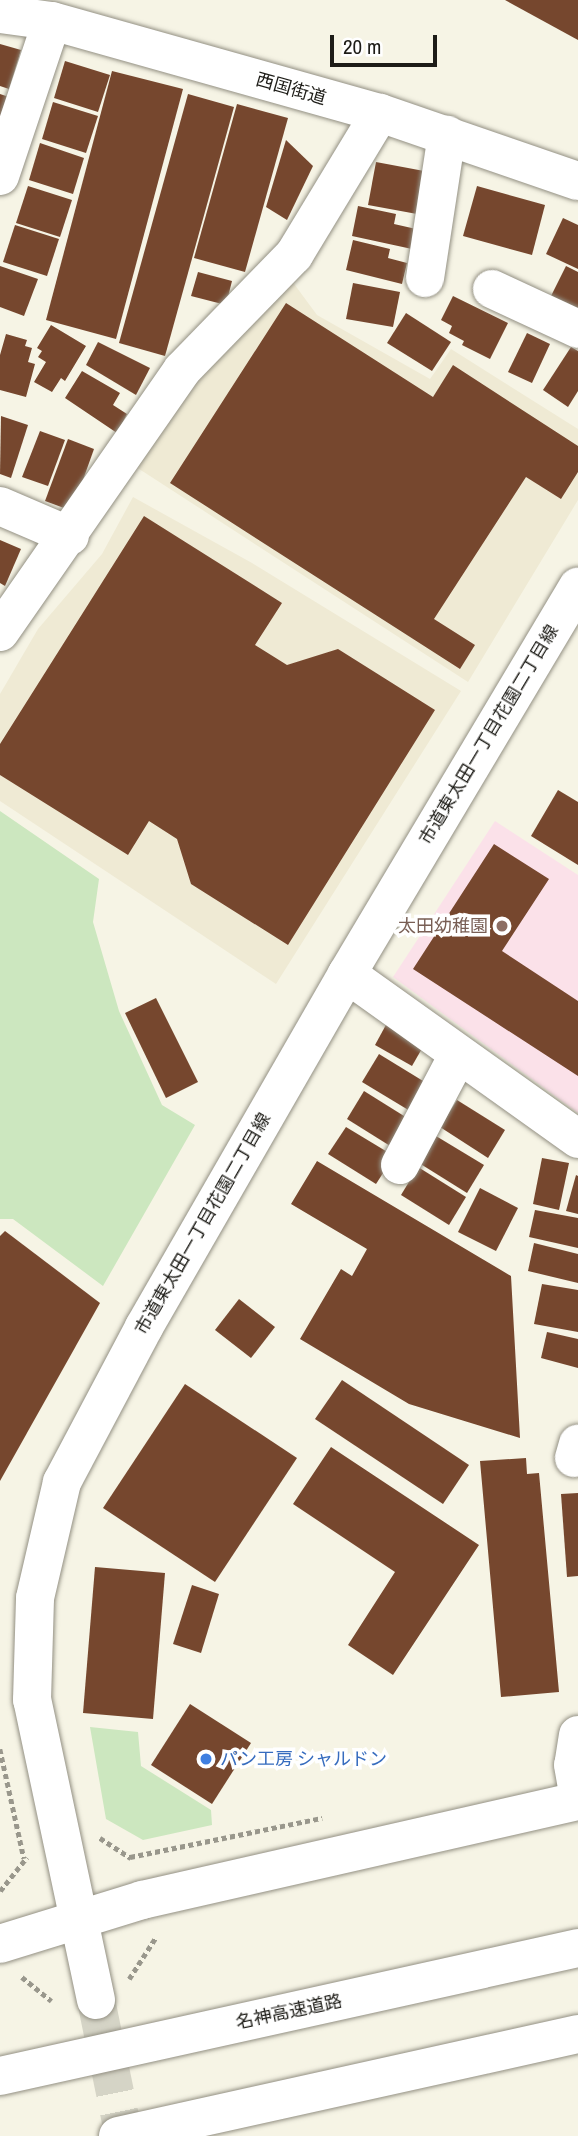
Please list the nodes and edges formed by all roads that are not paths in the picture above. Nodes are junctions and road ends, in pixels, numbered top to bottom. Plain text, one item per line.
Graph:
1 (0, 14) edge
2 (52, 21) junction
3 (380, 113) junction
4 (447, 135) junction
5 (0, 176) edge
6 (578, 181) edge
7 (425, 278) dead end
8 (492, 289) dead end
9 (578, 329) edge
10 (0, 506) edge
11 (69, 536) junction
12 (577, 591) edge
13 (0, 632) edge
14 (347, 974) junction
15 (458, 1055) junction
16 (578, 1139) edge
17 (400, 1165) dead end
18 (16, 1642) edge
19 (578, 1735) edge
20 (578, 1794) edge
21 (578, 1801) edge
22 (78, 1920) junction
23 (0, 1944) edge
24 (578, 1948) edge
25 (96, 2000) tunnel mouth
26 (578, 2034) edge
27 (0, 2076) edge
28 (118, 2136) edge

1 - 2 main road, 西国街道
2 - 3 main road, 西国街道
2 - 5 main road
3 - 4 main road, 西国街道
3 - 11 main road
4 - 6 main road, 西国街道
4 - 7 main road
8 - 9 main road
10 - 11 main road
11 - 13 main road
12 - 14 main road, 市道東太田一丁目花園二丁目線
14 - 15 main road
14 - 18 main road, 市道東太田一丁目花園二丁目線
15 - 16 main road
15 - 17 main road
18 - 22 main road, 市道東太田一丁目花園二丁目線
19 - 20 main road
21 - 22 main road
22 - 23 main road
22 - 25 main road, 市道東太田一丁目花園二丁目線
24 - 27 main road, 名神高速道路
26 - 28 main road

